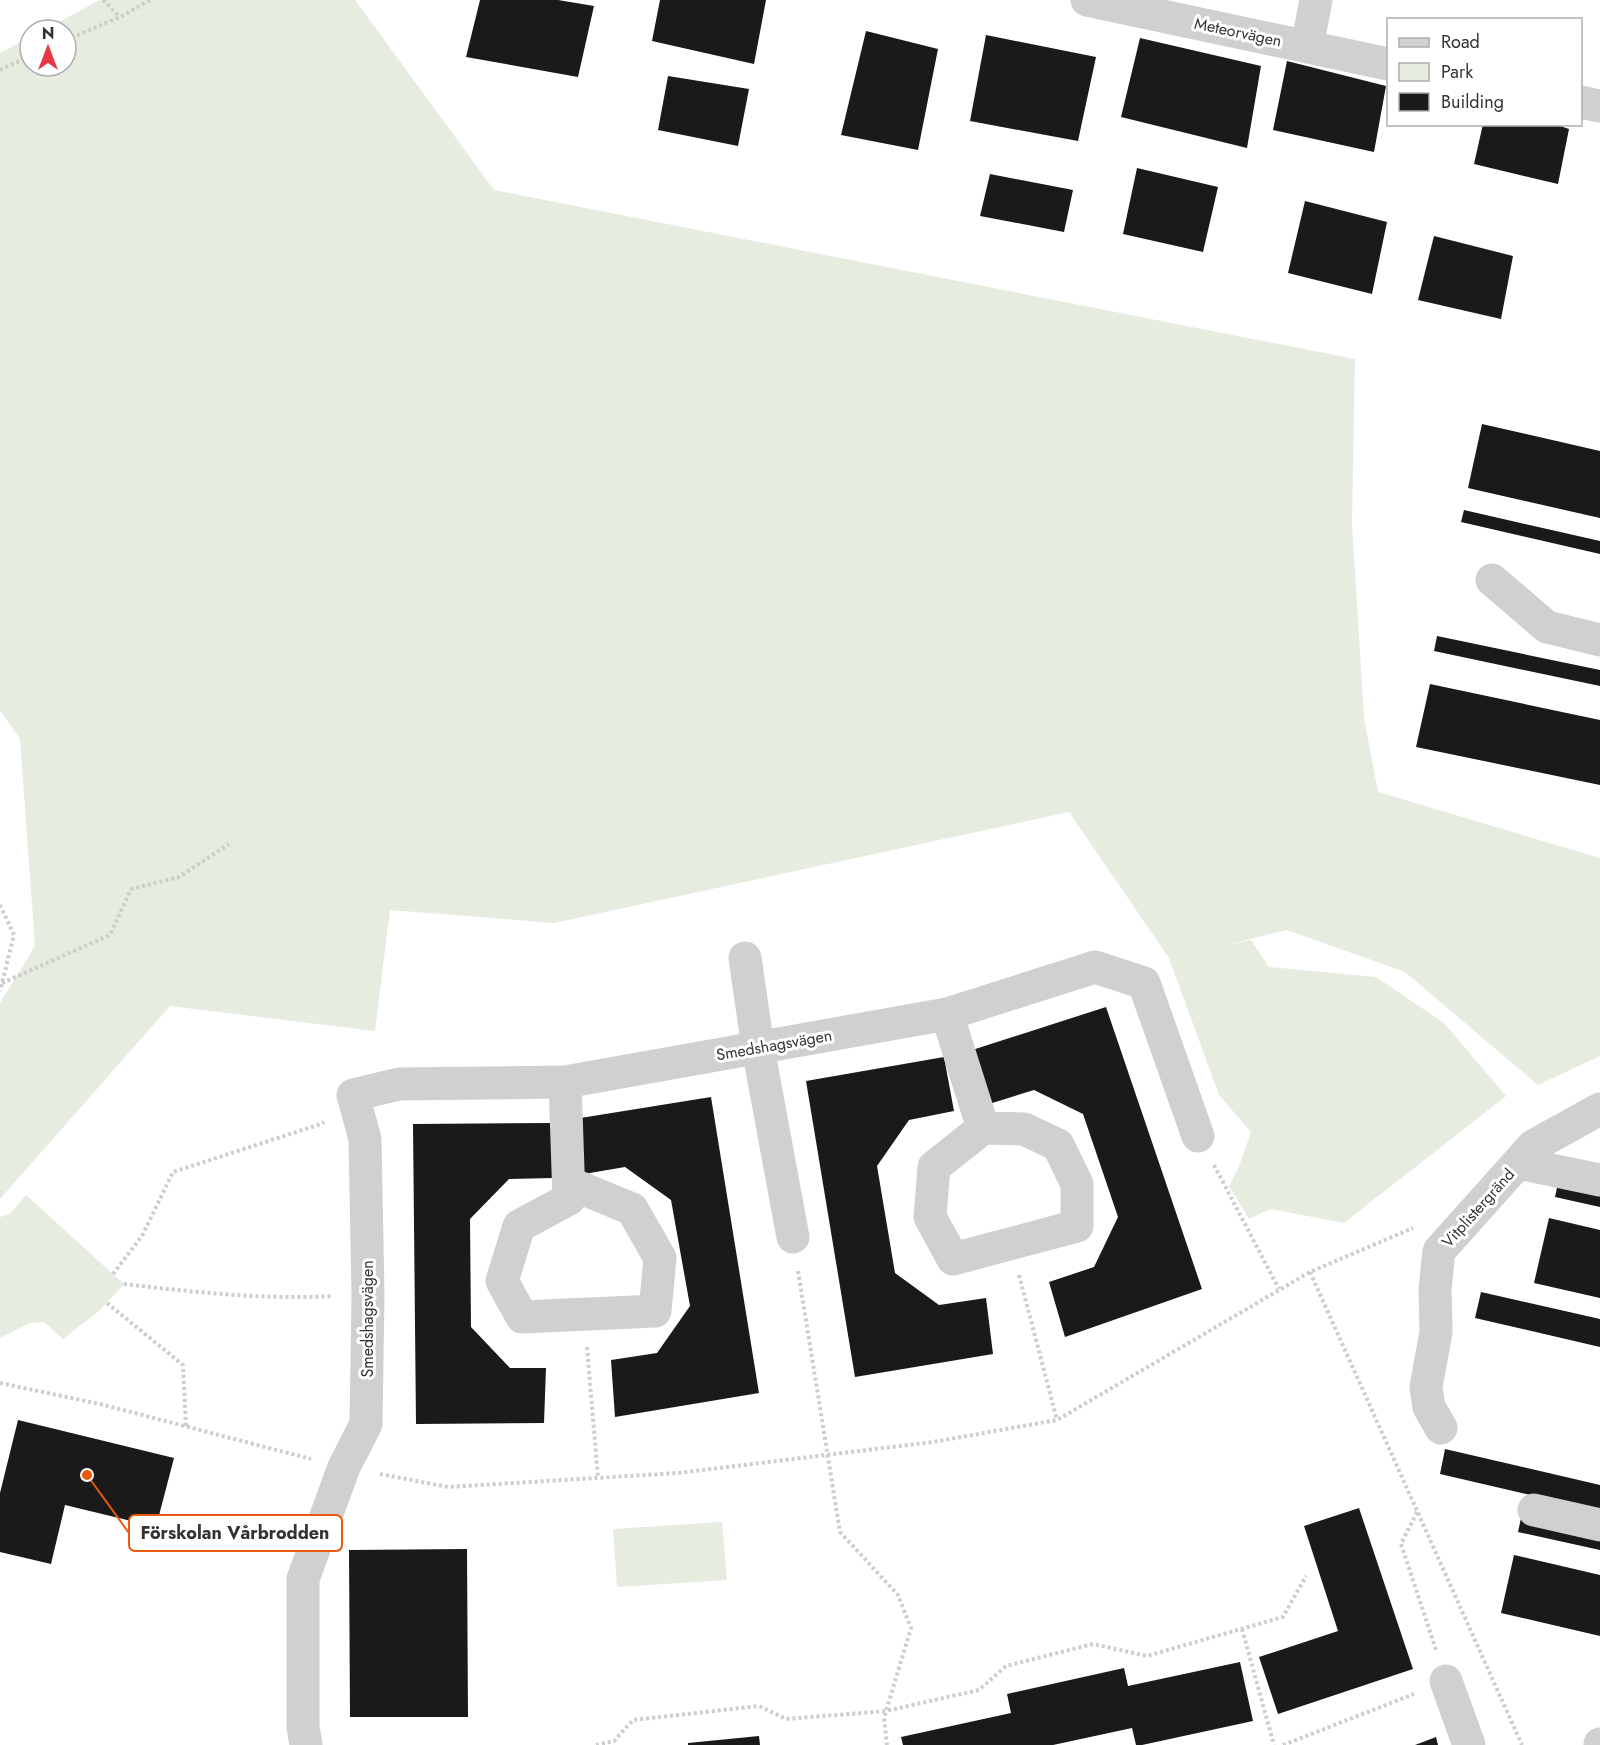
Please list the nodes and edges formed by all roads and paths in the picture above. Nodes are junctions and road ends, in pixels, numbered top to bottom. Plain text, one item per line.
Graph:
1 (103, 0) edge
2 (150, 0) edge
3 (1087, 0) edge
4 (1316, 0) edge
5 (120, 17) junction
6 (78, 35) edge
7 (1307, 47) junction
8 (18, 62) edge
9 (1387, 64) edge
10 (0, 70) edge
11 (1582, 102) edge
12 (1600, 106) edge
13 (1492, 580) dead end
14 (1600, 640) edge
15 (229, 844) dead end
16 (0, 905) edge
17 (745, 958) dead end
18 (2, 983) junction
19 (0, 991) edge
20 (947, 1014) junction
21 (758, 1048) junction
22 (564, 1082) junction
23 (353, 1095) junction
24 (1600, 1108) edge
25 (983, 1128) junction
26 (1198, 1136) joint
27 (1518, 1163) junction
28 (1600, 1180) edge
29 (569, 1183) junction
30 (1415, 1227) dead end
31 (793, 1237) joint
32 (1010, 1244) junction
33 (1310, 1272) junction
34 (113, 1274) dead end
35 (124, 1284) dead end
36 (1279, 1289) junction
37 (368, 1295) junction
38 (107, 1303) dead end
39 (584, 1314) junction
40 (0, 1383) edge
41 (1057, 1420) junction
42 (186, 1427) junction
43 (1441, 1428) dead end
44 (826, 1455) junction
45 (344, 1467) junction
46 (598, 1478) junction
47 (1534, 1510) dead end
48 (1417, 1512) junction
49 (1600, 1525) edge
50 (1306, 1576) dead end
51 (1242, 1629) junction
52 (1446, 1681) junction
53 (886, 1711) junction
54 (306, 1745) edge
55 (596, 1745) edge
56 (887, 1745) edge
57 (1274, 1745) edge
58 (1283, 1745) edge
59 (1469, 1745) edge
60 (1522, 1745) edge

1 - 5 path
2 - 5 path
3 - 7 street, Meteorvägen
4 - 7 street
5 - 6 path
7 - 9 street, Meteorvägen
8 - 10 path
11 - 12 street
13 - 14 street
15 - 18 path
16 - 18 path
17 - 21 street
18 - 19 path
20 - 21 street, Smedshagsvägen
20 - 25 street
20 - 26 street, Smedshagsvägen
21 - 22 street, Smedshagsvägen
21 - 31 street
22 - 23 street, Smedshagsvägen
22 - 29 street
23 - 34 path
23 - 37 street, Smedshagsvägen
24 - 27 street, Vitplistergränd
25 - 32 street
25 - 32 street
26 - 36 path
27 - 28 street, Vitplistergränd
27 - 43 street, Vitplistergränd
29 - 39 street
29 - 39 street
30 - 33 path
31 - 44 path
32 - 41 path
33 - 36 path
33 - 48 path
35 - 37 path
36 - 41 path
37 - 45 street, Smedshagsvägen
38 - 42 path
39 - 46 path
40 - 42 path
41 - 44 path
42 - 45 path
44 - 46 path
44 - 53 path
45 - 46 path
45 - 54 street, Smedshagsvägen
47 - 49 street
48 - 52 path
48 - 60 path
50 - 51 path
51 - 53 path
51 - 57 path
52 - 58 path
52 - 59 street
53 - 55 path
53 - 56 path

